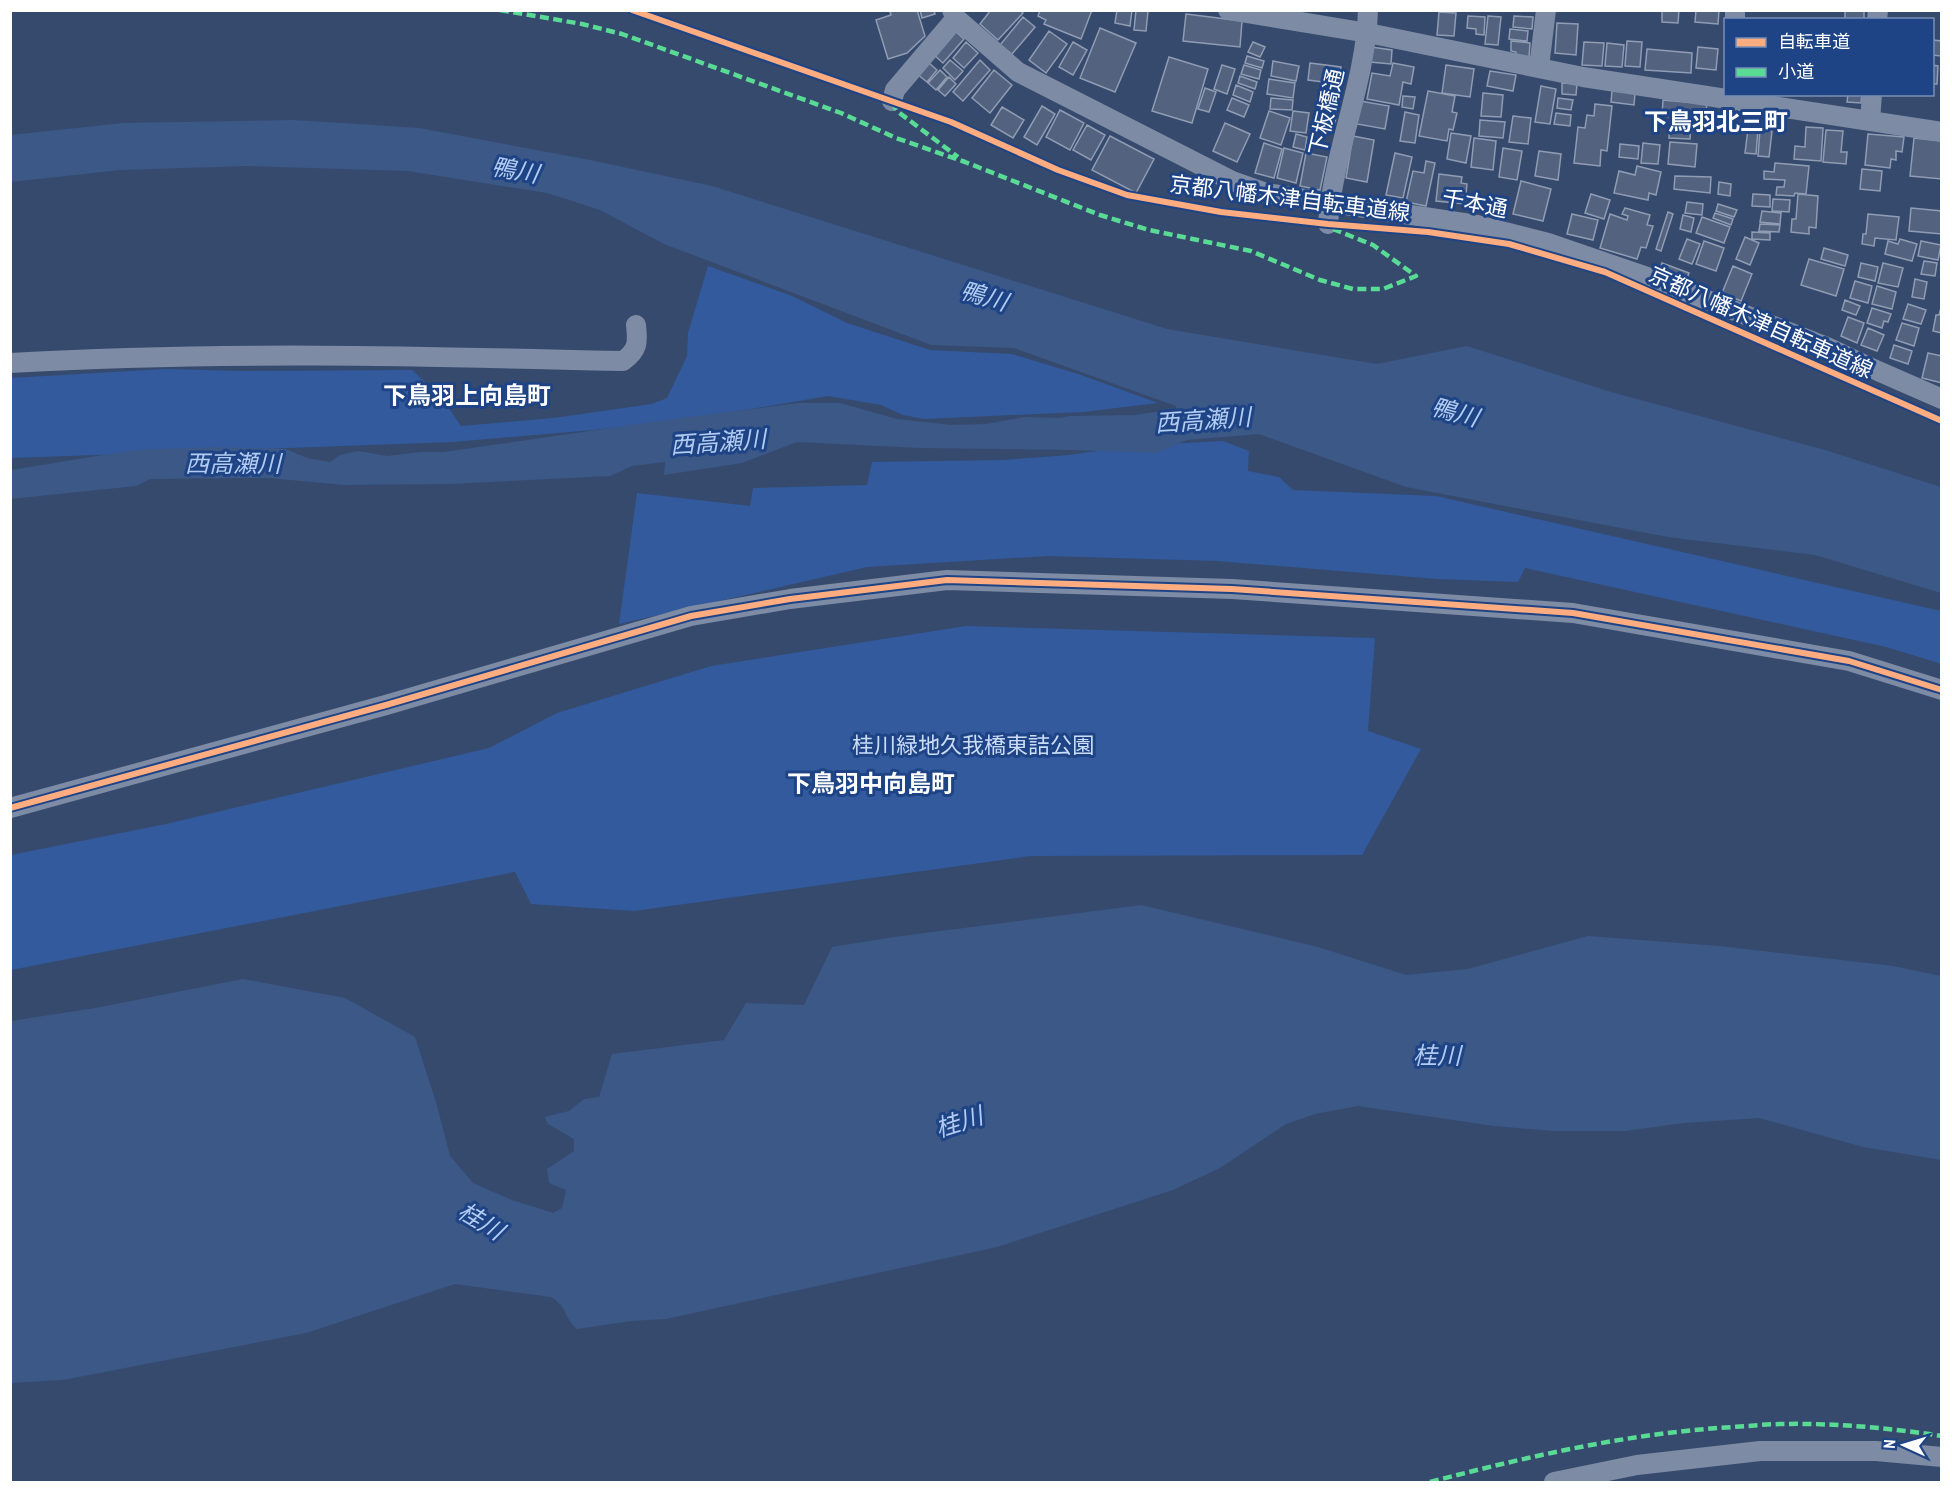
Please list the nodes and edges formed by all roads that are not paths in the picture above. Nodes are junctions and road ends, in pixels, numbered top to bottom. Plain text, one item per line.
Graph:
1 (1228, 10) edge
2 (1368, 10) edge
3 (1546, 10) edge
4 (954, 14) edge
5 (1368, 33) junction
6 (1539, 67) junction
7 (1724, 96) edge
8 (1872, 96) edge
9 (1732, 97) edge
10 (892, 101) dead end
11 (1870, 121) junction
12 (1941, 132) edge
13 (1330, 203) junction
14 (1328, 224) dead end
15 (636, 325) dead end
16 (10, 363) edge
17 (1941, 399) edge
18 (1941, 690) edge
19 (10, 808) edge
20 (1941, 1457) edge
21 (1554, 1482) edge

1 - 5 street
2 - 5 street, 下板橋通
3 - 6 street
4 - 10 street
4 - 13 street, 千本通
5 - 6 street
5 - 13 street, 下板橋通
6 - 7 street
8 - 11 street
9 - 11 street
11 - 12 street
13 - 14 street, 下板橋通
13 - 17 street, 千本通
15 - 16 street
18 - 19 street
20 - 21 street

